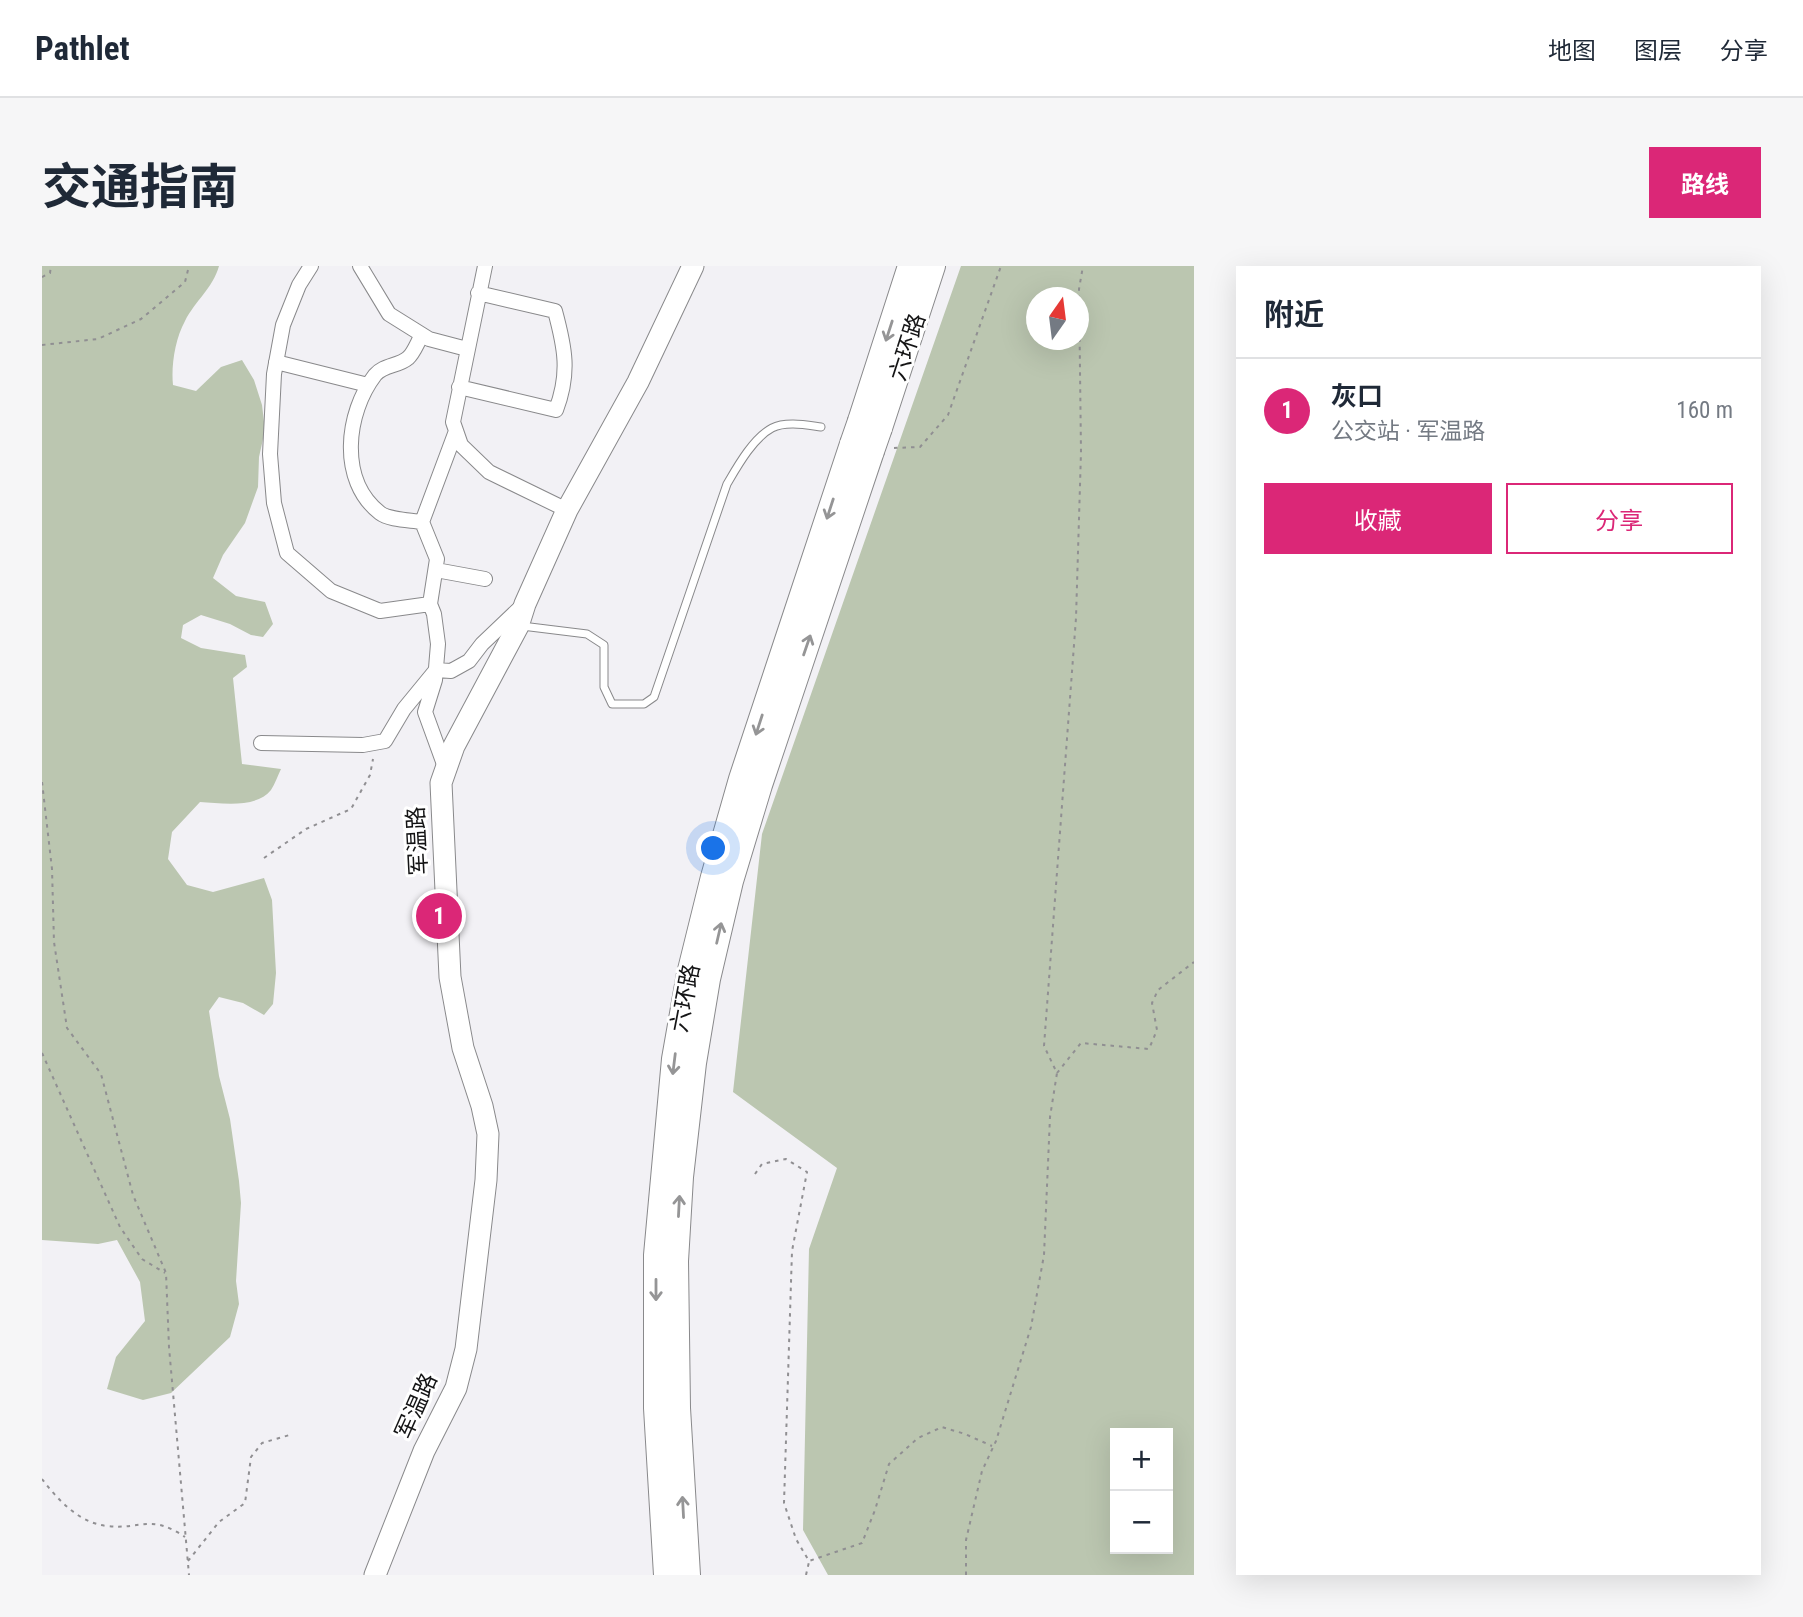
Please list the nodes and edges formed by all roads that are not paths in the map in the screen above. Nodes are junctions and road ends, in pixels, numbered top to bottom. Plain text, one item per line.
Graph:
1 (311, 266) edge
2 (360, 266) edge
3 (485, 266) edge
4 (693, 266) edge
5 (910, 266) edge
6 (933, 266) edge
7 (478, 293) junction
8 (422, 335) junction
9 (467, 349) junction
10 (276, 362) junction
11 (368, 385) junction
12 (459, 387) junction
13 (821, 427) dead end
14 (456, 431) junction
15 (870, 438) junction
16 (567, 510) junction
17 (422, 522) junction
18 (436, 570) junction
19 (485, 579) dead end
20 (430, 604) junction
21 (524, 604) junction
22 (518, 626) junction
23 (436, 670) junction
24 (261, 743) dead end
25 (445, 767) junction
26 (375, 1575) edge
27 (666, 1575) edge
28 (688, 1575) edge

1 - 10 street
2 - 8 street
3 - 7 street
4 - 16 main road, 军温路
5 -> 15 highway, 六环路
6 - 15 highway, 六环路
7 - 9 street
7 - 12 street
8 - 9 street
8 - 11 street
9 - 12 street
10 - 11 street
10 - 20 street
11 - 17 street
12 - 14 street
13 - 22 lane
14 - 16 street
14 - 17 street
15 -> 27 highway, 六环路
28 -> 15 highway, 六环路
16 - 21 main road, 军温路
17 - 18 street
18 - 19 street
18 - 20 street
20 - 23 street
21 - 22 main road, 军温路
21 - 23 street
22 - 25 main road, 军温路
23 - 24 street
23 - 25 street
25 - 26 main road, 军温路

